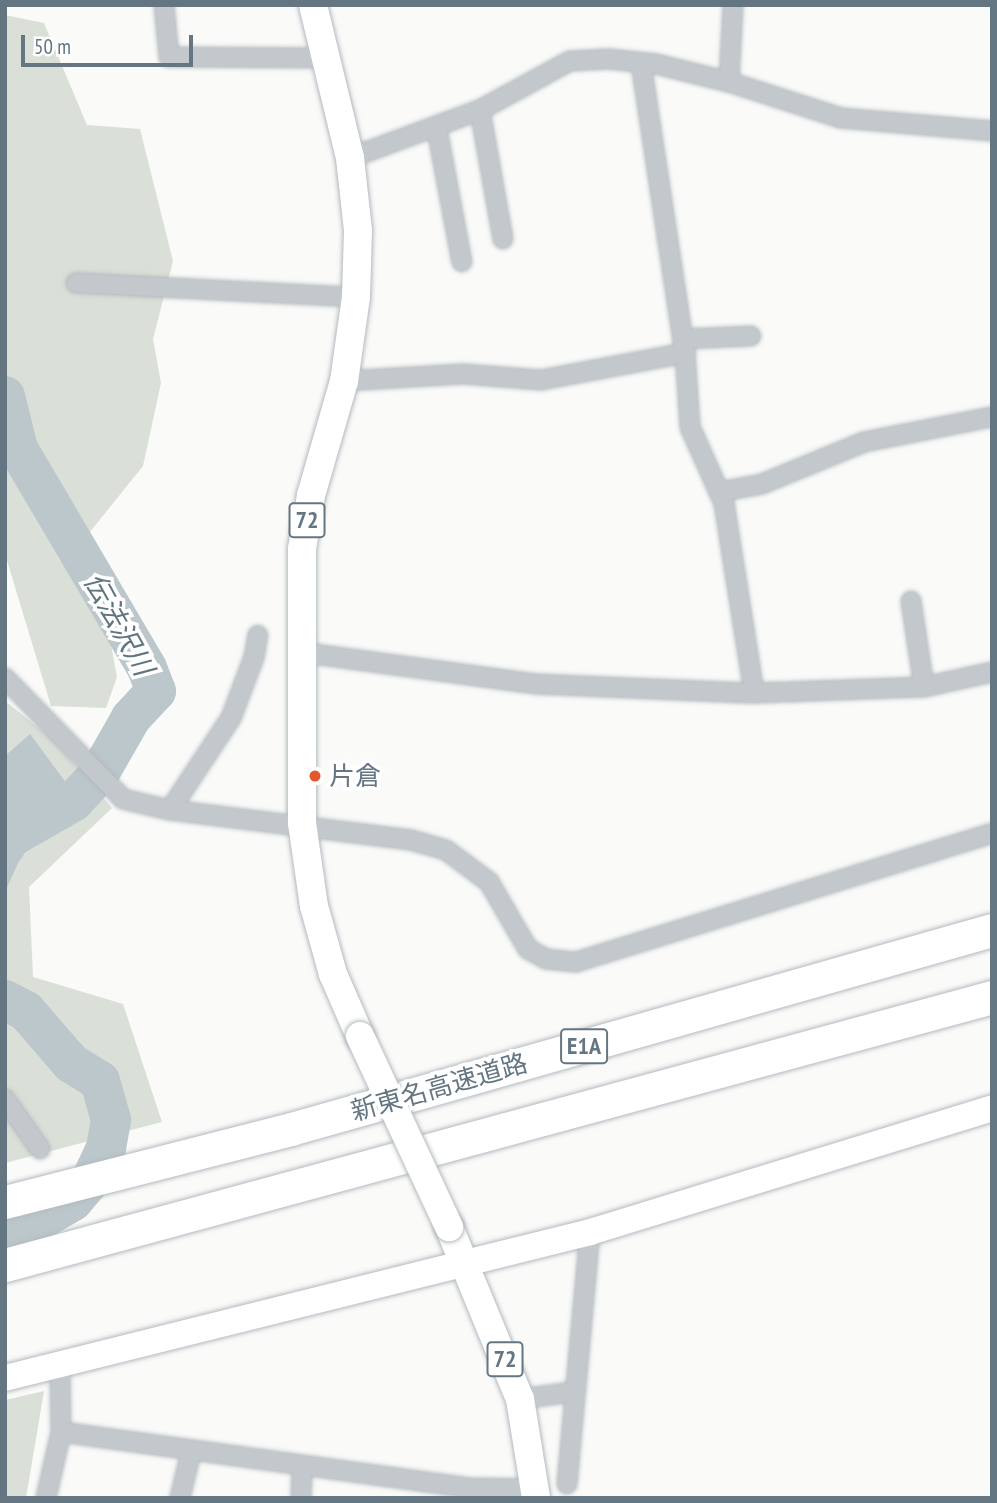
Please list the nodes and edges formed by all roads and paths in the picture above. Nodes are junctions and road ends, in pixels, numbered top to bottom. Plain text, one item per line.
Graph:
1 (164, 5) edge
2 (313, 5) edge
3 (733, 5) edge
4 (326, 58) junction
5 (642, 63) junction
6 (729, 82) junction
7 (480, 110) junction
8 (437, 129) junction
9 (992, 131) edge
10 (350, 158) junction
11 (503, 239) dead end
12 (462, 262) dead end
13 (76, 283) dead end
14 (356, 297) junction
15 (751, 336) dead end
16 (684, 346) junction
17 (344, 381) junction
18 (992, 417) edge
19 (719, 492) junction
20 (911, 601) dead end
21 (258, 635) dead end
22 (299, 652) junction
23 (992, 673) edge
24 (5, 678) edge
25 (924, 687) junction
26 (754, 693) junction
27 (170, 810) junction
28 (302, 823) junction
29 (992, 833) edge
30 (992, 930) edge
31 (992, 997) edge
32 (5, 1098) edge
33 (992, 1108) edge
34 (40, 1149) dead end
35 (5, 1202) edge
36 (590, 1232) junction
37 (465, 1261) junction
38 (5, 1265) edge
39 (60, 1365) junction
40 (5, 1378) edge
41 (573, 1392) junction
42 (520, 1399) junction
43 (61, 1432) junction
44 (191, 1452) junction
45 (302, 1467) junction
46 (567, 1484) dead end
47 (535, 1494) edge
48 (46, 1498) edge
49 (180, 1498) edge
50 (301, 1498) edge

1 - 4 street
2 - 4 main road, 72
3 - 6 street
4 - 10 main road, 72
5 - 6 street
5 - 7 street
5 - 16 street
6 - 9 street
7 - 8 street
7 - 11 street
8 - 10 street
8 - 12 street
10 - 14 main road, 72
13 - 14 street
14 - 17 main road, 72
15 - 16 street
16 - 17 street
16 - 19 street
17 - 22 main road, 72
18 - 19 street
19 - 26 street
20 - 25 street
21 - 27 street
22 - 26 street
22 - 28 main road, 72
23 - 25 street
24 - 27 street
25 - 26 street
27 - 28 street
28 - 29 street
28 - 37 main road, 72, bridge
30 - 35 highway, 新東名高速道路 / E1A
31 - 38 highway, E1A
32 - 34 street
33 - 36 street
36 - 37 street
36 - 41 street
37 - 39 street
37 - 42 main road, 72
39 - 40 street
39 - 43 street
41 - 42 street
41 - 46 street
42 - 47 main road, 72
43 - 44 street
43 - 48 street
44 - 45 street
44 - 49 street
45 - 47 street
45 - 50 street

